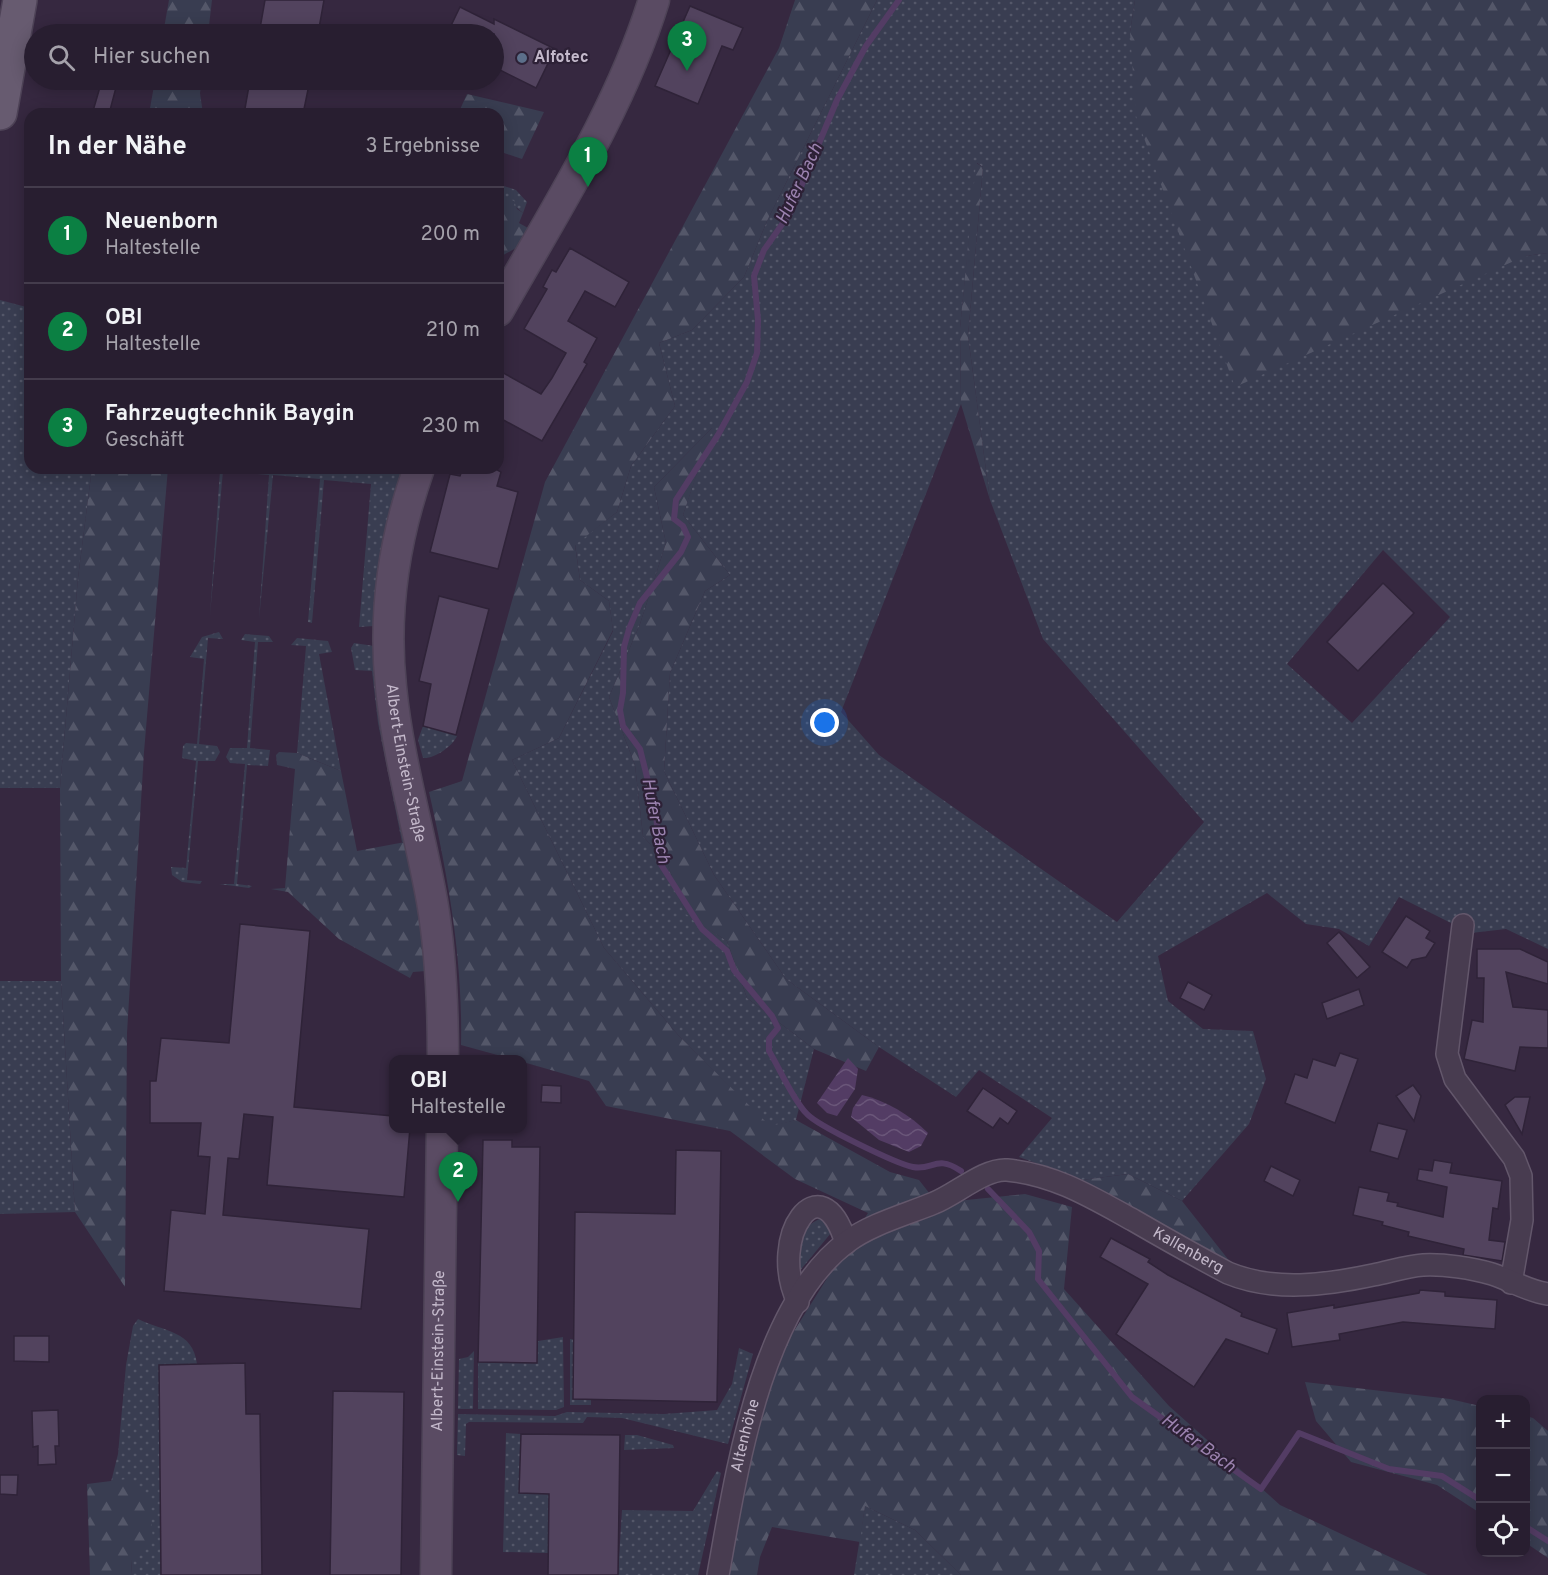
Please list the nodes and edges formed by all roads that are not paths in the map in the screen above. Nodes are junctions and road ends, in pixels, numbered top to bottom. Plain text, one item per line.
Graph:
1 (20, 0) edge
2 (654, 0) edge
3 (0, 113) edge
4 (504, 300) edge
5 (417, 474) edge
6 (1463, 925) dead end
7 (443, 1055) edge
8 (442, 1133) edge
9 (883, 1223) joint
10 (846, 1243) junction
11 (1511, 1283) junction
12 (1548, 1294) edge
13 (798, 1302) junction
14 (436, 1575) edge
15 (718, 1575) edge

1 - 3 main road
2 - 4 street
5 - 7 street, Albert-Einstein-Straße
6 - 11 street
8 - 14 street, Albert-Einstein-Straße
9 - 10 street, Altenhöhe
9 - 11 street, Kallenberg
10 - 13 street, Altenhöhe
10 - 13 street
11 - 12 street, Kallenberg
13 - 15 street, Altenhöhe

